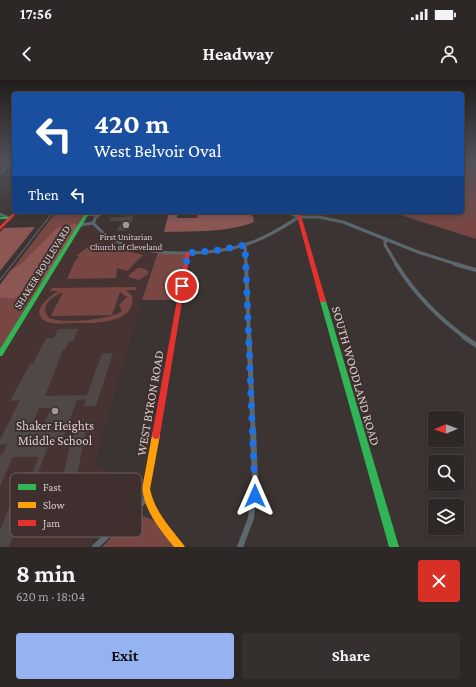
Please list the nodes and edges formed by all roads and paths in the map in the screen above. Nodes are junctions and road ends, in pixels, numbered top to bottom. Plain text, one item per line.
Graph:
1 (0, 214) edge
2 (14, 214) edge
3 (87, 214) edge
4 (89, 214) edge
5 (287, 214) edge
6 (298, 214) edge
7 (99, 215) joint
8 (0, 218) edge
9 (5, 221) edge
10 (93, 223) junction
11 (287, 224) junction
12 (80, 225) junction
13 (0, 228) edge
14 (385, 238) junction
15 (245, 245) junction
16 (188, 253) junction
17 (476, 270) edge
18 (476, 345) edge
19 (0, 354) edge
20 (147, 498) junction
21 (142, 503) edge
22 (106, 537) edge
23 (95, 547) edge
24 (180, 547) edge
25 (240, 547) edge
26 (394, 547) edge

1 - 9 street
2 - 9 street
3 - 12 street, SHAKER BOULEVARD
4 - 7 street
5 - 11 street
6 - 11 street
6 - 14 street
6 - 26 street, SOUTH WOODLAND ROAD
7 - 10 street
8 - 9 street
9 - 13 street
10 - 12 street
10 - 16 street
11 - 15 street
12 - 19 street, SHAKER BOULEVARD
14 - 17 street
14 - 18 street
15 - 16 street
15 - 25 street
16 - 20 street, WEST BYRON ROAD
20 - 21 street
20 - 24 street
22 - 23 street

